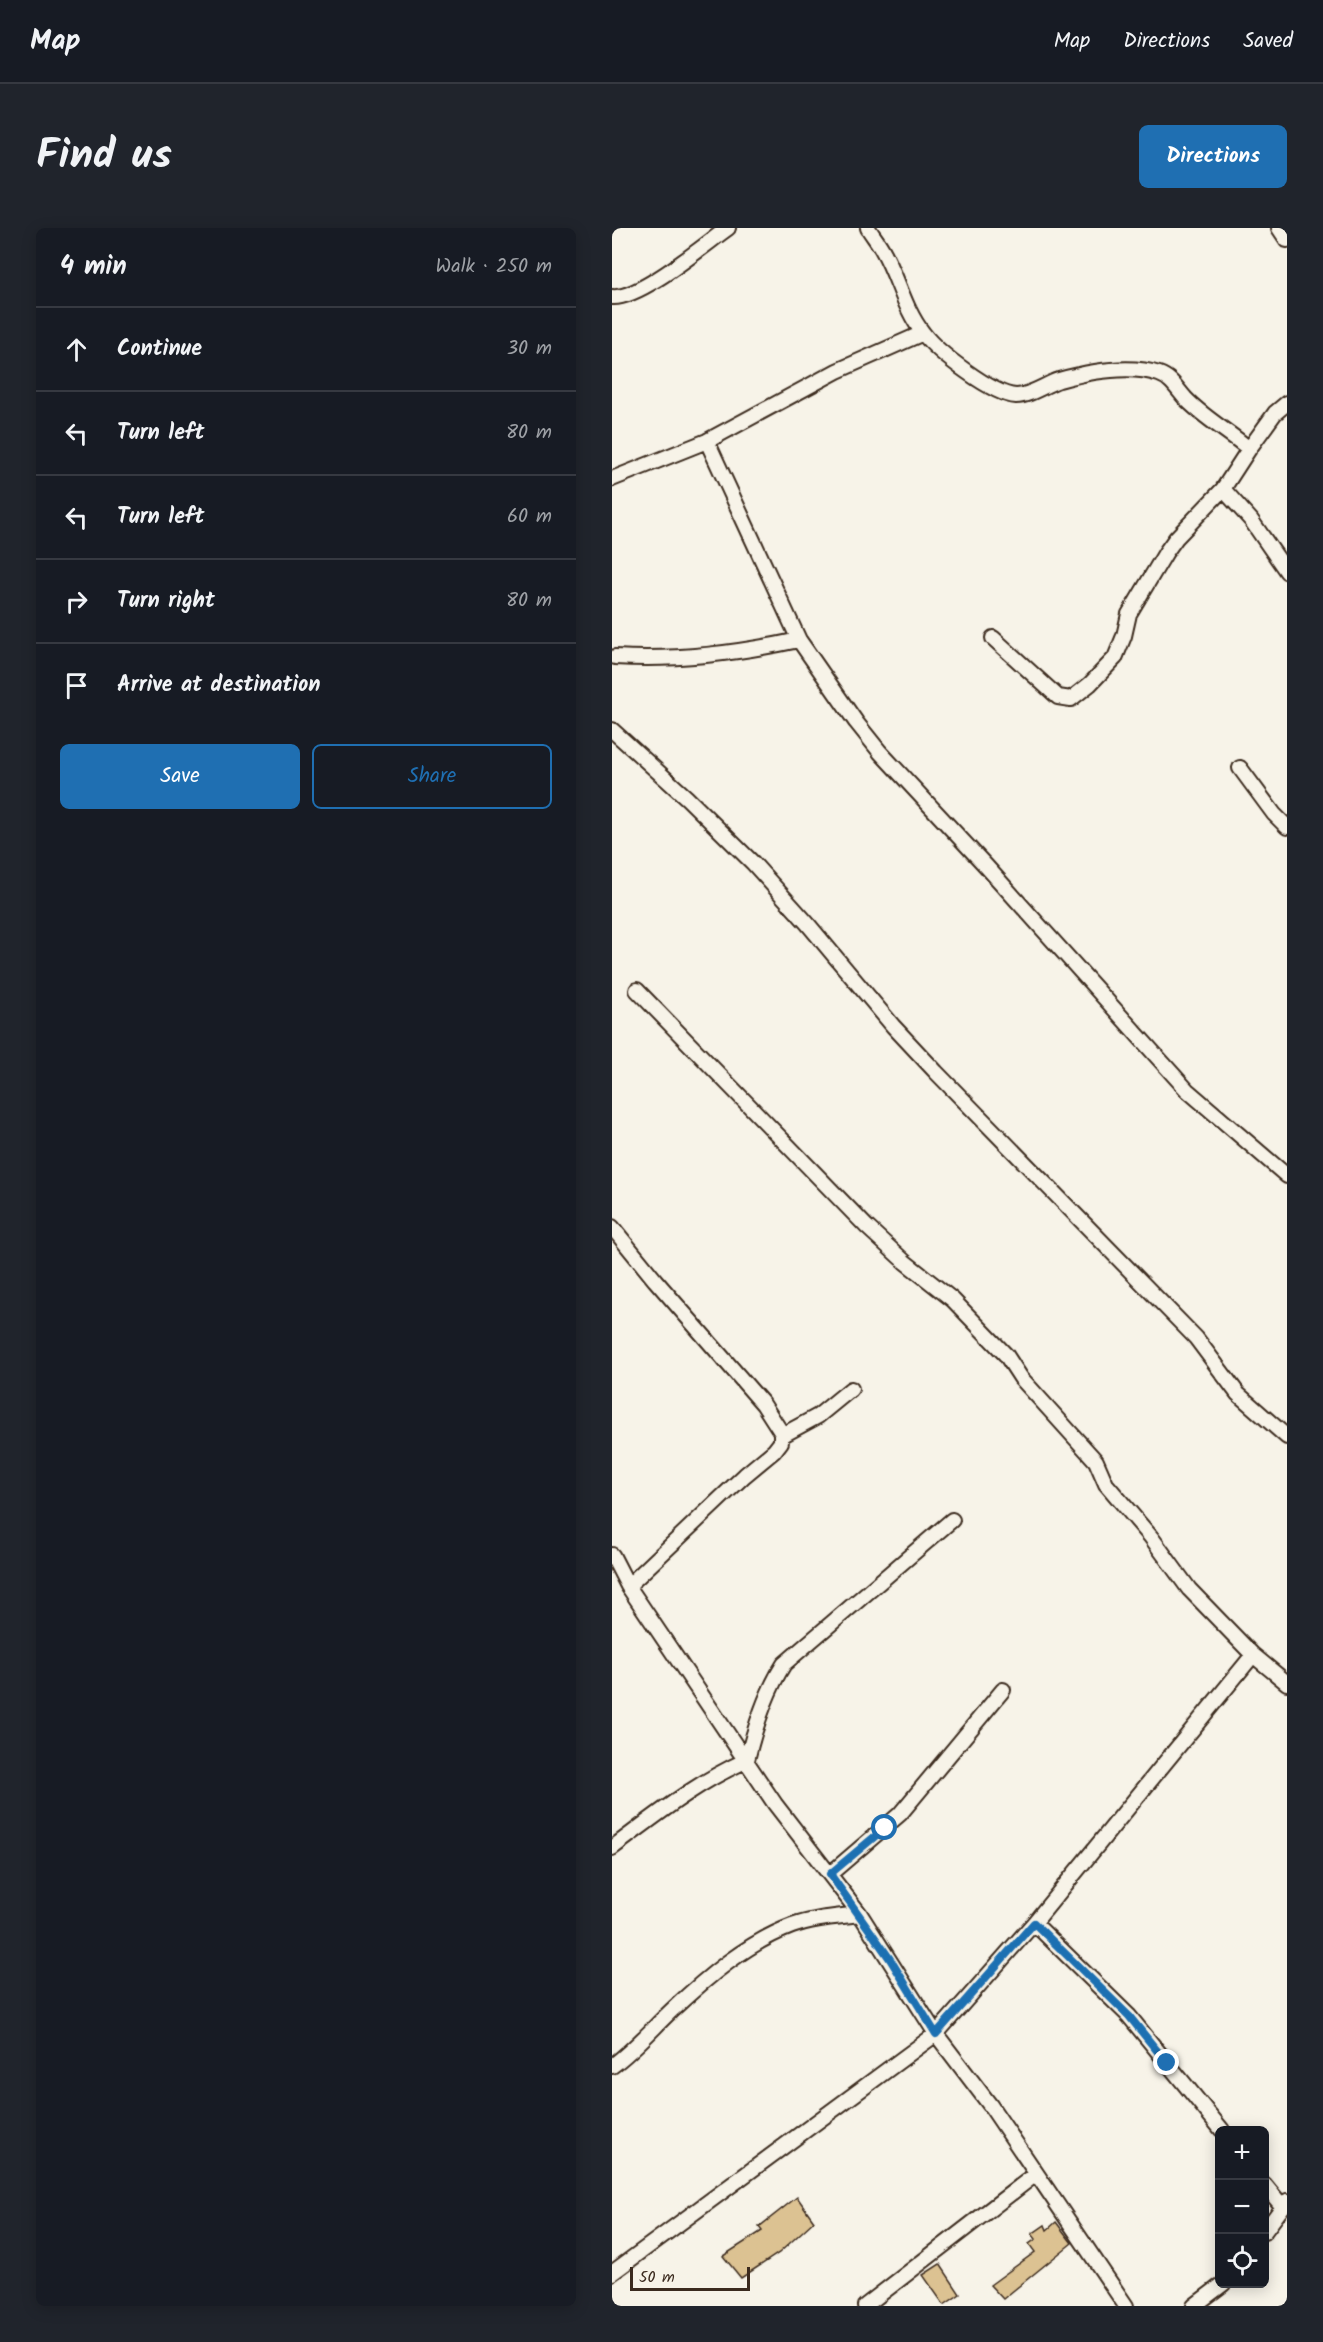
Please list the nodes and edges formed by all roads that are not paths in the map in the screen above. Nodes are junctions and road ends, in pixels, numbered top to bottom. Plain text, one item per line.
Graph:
1 (728, 228) edge
2 (868, 228) edge
3 (1279, 228) edge
4 (1287, 240) edge
5 (612, 297) edge
6 (923, 333) junction
7 (1287, 403) edge
8 (707, 441) junction
9 (1249, 449) junction
10 (612, 478) edge
11 (1223, 489) junction
12 (1287, 572) edge
13 (993, 638) dead end
14 (799, 640) junction
15 (615, 657) dead end
16 (612, 730) edge
17 (1240, 768) dead end
18 (1287, 827) edge
19 (637, 990) dead end
20 (1285, 1169) edge
21 (612, 1227) edge
22 (851, 1389) dead end
23 (781, 1437) junction
24 (1287, 1437) edge
25 (952, 1520) dead end
26 (612, 1555) edge
27 (628, 1586) junction
28 (1253, 1655) junction
29 (1287, 1683) edge
30 (1003, 1690) dead end
31 (747, 1760) junction
32 (612, 1848) edge
33 (830, 1874) junction
34 (860, 1914) junction
35 (1034, 1923) junction
36 (936, 2034) junction
37 (612, 2066) edge
38 (1219, 2126) edge
39 (1036, 2174) junction
40 (1269, 2189) edge
41 (1285, 2203) edge
42 (1269, 2225) edge
43 (612, 2273) edge
44 (1217, 2288) edge
45 (865, 2306) edge
46 (1126, 2306) edge
47 (1194, 2306) edge

1 - 5 street
2 - 6 street
3 - 4 street
6 - 8 street
6 - 9 street
7 - 9 street
8 - 10 street
8 - 14 street
9 - 11 street
11 - 12 street
11 - 13 street
14 - 15 street
14 - 20 street
16 - 24 street
17 - 18 street
19 - 28 street
21 - 23 street
22 - 23 street
23 - 27 street
25 - 31 street
26 - 27 street
27 - 31 street
28 - 29 street
28 - 35 street
30 - 33 street
31 - 32 street
31 - 33 street
33 - 34 street
34 - 36 street
34 - 37 street
35 - 36 street
35 - 38 street
36 - 39 street
36 - 43 street
39 - 45 street
39 - 46 street
40 - 41 street
41 - 42 street
44 - 47 street

